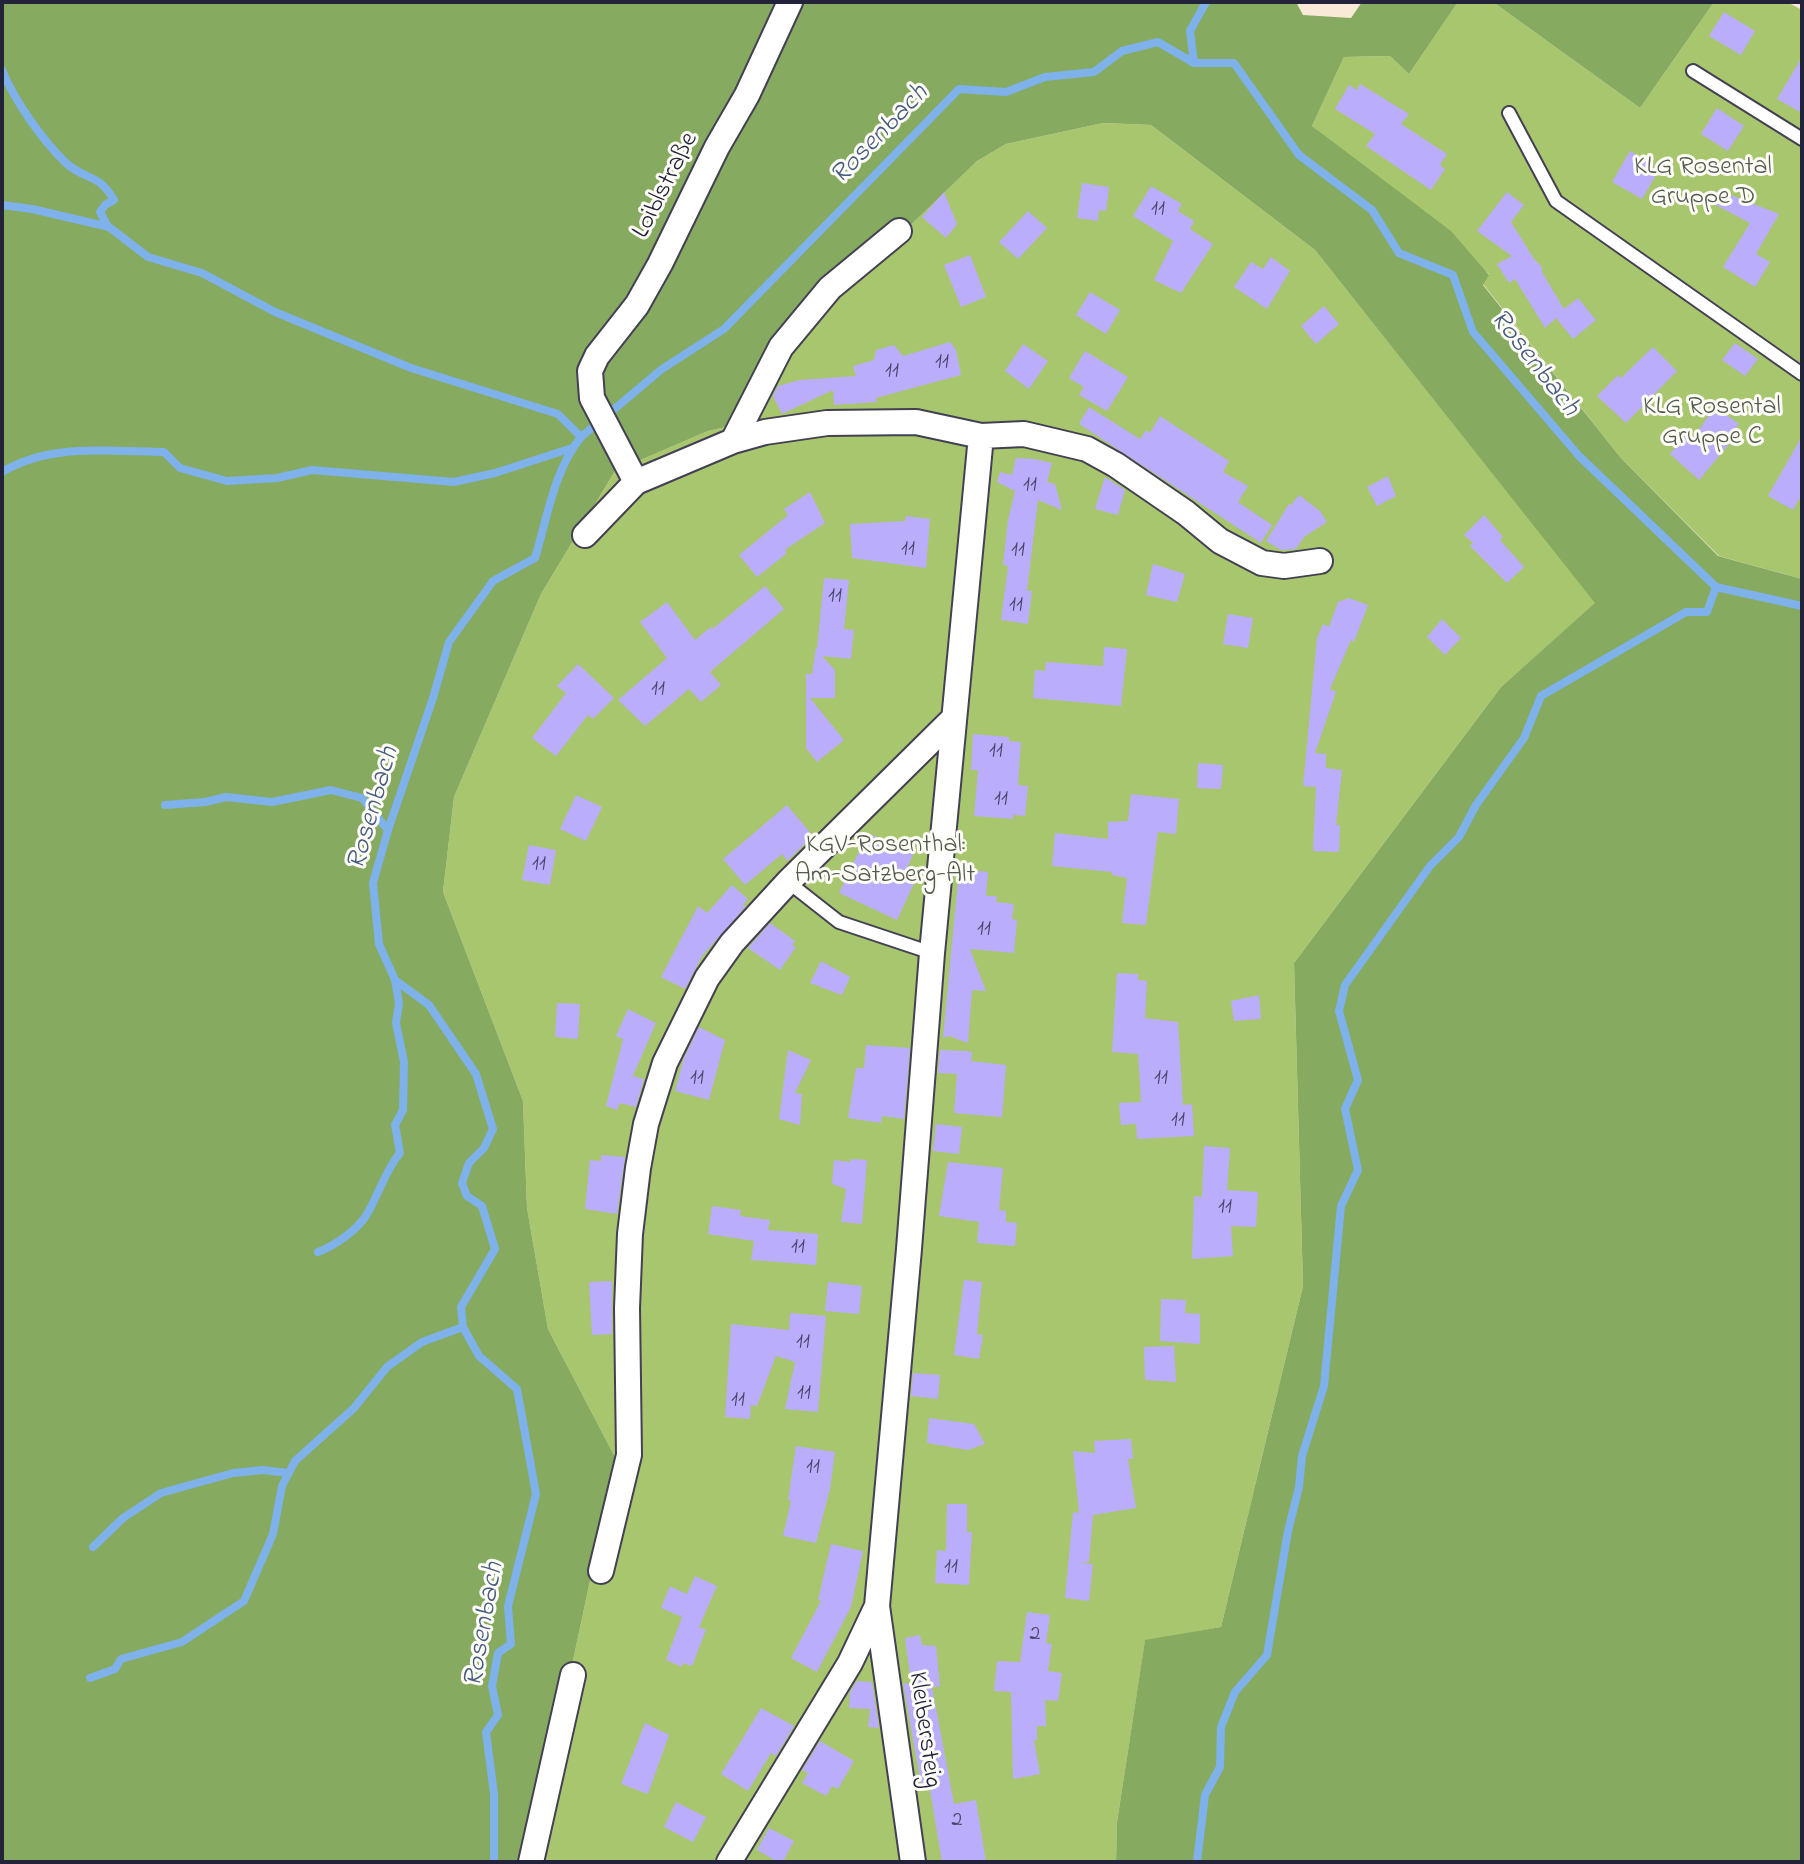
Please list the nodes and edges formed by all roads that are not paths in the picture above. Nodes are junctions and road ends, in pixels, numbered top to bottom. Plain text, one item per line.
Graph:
1 (790, 2) edge
2 (1693, 71) dead end
3 (1509, 113) dead end
4 (1802, 139) edge
5 (899, 231) dead end
6 (1802, 374) edge
7 (981, 436) junction
8 (733, 441) junction
9 (630, 473) junction
10 (585, 535) dead end
11 (1320, 561) dead end
12 (954, 718) junction
13 (788, 882) junction
14 (932, 953) junction
15 (601, 1571) dead end
16 (877, 1606) junction
17 (573, 1675) dead end
18 (531, 1862) edge
19 (729, 1862) edge
20 (913, 1862) edge

1 - 9 street, Loiblstraße
2 - 4 lane
3 - 6 lane
5 - 8 street
7 - 8 street
7 - 11 street
7 - 12 street
8 - 9 street
9 - 10 street
12 - 13 street
12 - 14 street
13 - 14 lane
13 - 15 street
14 - 16 street
16 - 19 street
16 - 20 street, Kleibersteig
17 - 18 street

